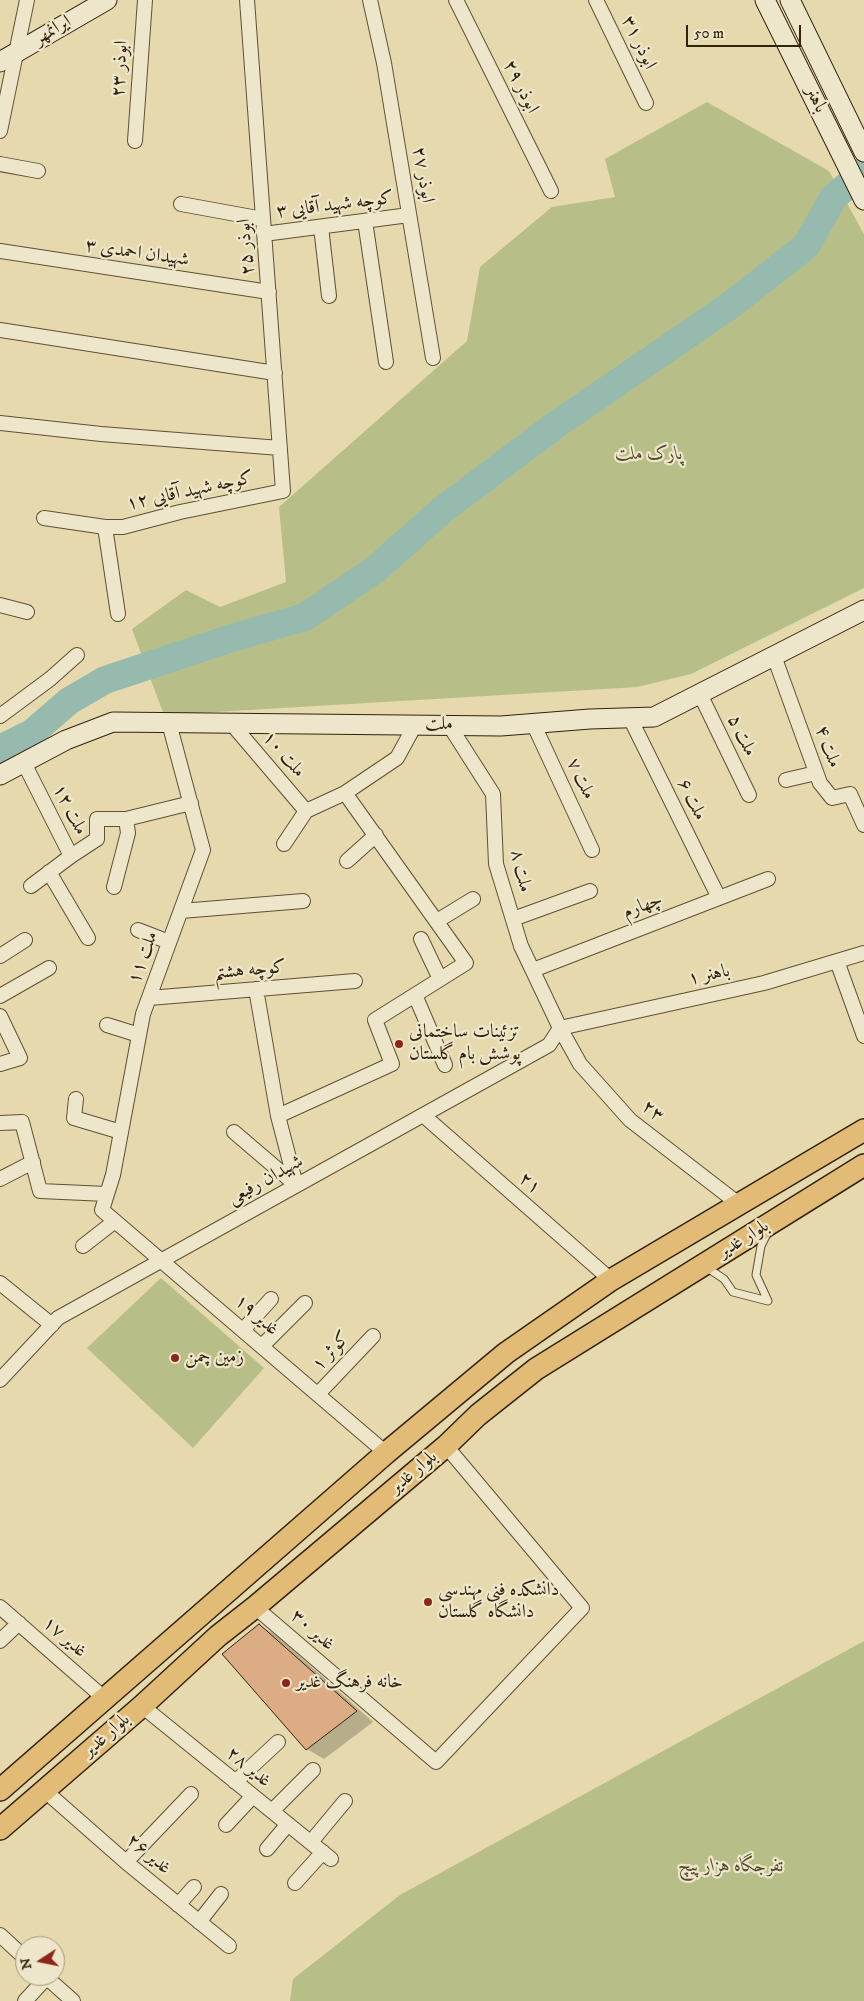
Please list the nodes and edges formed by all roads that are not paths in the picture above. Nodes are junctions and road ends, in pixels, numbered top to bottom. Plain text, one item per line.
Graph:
1 (27, 0) edge
2 (106, 0) edge
3 (145, 0) edge
4 (247, 0) edge
5 (370, 0) edge
6 (456, 0) edge
7 (596, 0) edge
8 (765, 0) edge
9 (790, 0) edge
10 (8, 57) edge
11 (646, 103) dead end
12 (0, 131) edge
13 (135, 141) dead end
14 (864, 152) edge
15 (0, 164) edge
16 (38, 171) dead end
17 (551, 190) dead end
18 (864, 200) edge
19 (181, 204) dead end
20 (410, 216) junction
21 (263, 219) junction
22 (365, 221) junction
23 (321, 227) junction
24 (264, 234) junction
25 (0, 251) edge
26 (269, 292) junction
27 (329, 296) dead end
28 (0, 330) edge
29 (433, 358) dead end
30 (386, 362) dead end
31 (275, 373) junction
32 (0, 423) edge
33 (280, 448) junction
34 (283, 492) joint
35 (44, 518) dead end
36 (105, 527) junction
37 (0, 605) edge
38 (27, 612) dead end
39 (118, 614) dead end
40 (862, 616) edge
41 (77, 655) dead end
42 (774, 656) junction
43 (700, 694) junction
44 (0, 716) edge
45 (630, 718) junction
46 (169, 723) junction
47 (231, 723) junction
48 (533, 723) junction
49 (415, 725) junction
50 (448, 725) junction
51 (24, 762) junction
52 (816, 773) junction
53 (0, 775) edge
54 (786, 780) dead end
55 (345, 793) junction
56 (749, 795) dead end
57 (191, 803) junction
58 (306, 811) junction
59 (126, 819) junction
60 (864, 825) edge
61 (376, 835) junction
62 (284, 844) dead end
63 (592, 850) dead end
64 (71, 856) junction
65 (348, 861) dead end
66 (49, 872) junction
67 (768, 880) dead end
68 (31, 886) dead end
69 (114, 887) dead end
70 (590, 891) dead end
71 (473, 898) dead end
72 (719, 898) junction
73 (303, 901) dead end
74 (181, 911) junction
75 (513, 919) junction
76 (437, 922) junction
77 (138, 930) dead end
78 (88, 938) dead end
79 (421, 939) dead end
80 (25, 940) dead end
81 (169, 942) junction
82 (864, 952) edge
83 (0, 956) edge
84 (837, 961) junction
85 (49, 968) dead end
86 (532, 970) junction
87 (440, 980) junction
88 (355, 982) dead end
89 (256, 989) junction
90 (415, 995) junction
91 (0, 996) edge
92 (149, 998) junction
93 (0, 1016) edge
94 (108, 1025) dead end
95 (560, 1028) junction
96 (139, 1035) junction
97 (864, 1036) edge
98 (0, 1064) edge
99 (445, 1065) dead end
100 (76, 1099) dead end
101 (423, 1115) junction
102 (278, 1116) junction
103 (0, 1123) edge
104 (864, 1130) edge
105 (121, 1132) junction
106 (234, 1132) dead end
107 (33, 1162) junction
108 (864, 1165) edge
109 (0, 1179) edge
110 (296, 1185) junction
111 (107, 1194) junction
112 (740, 1205) junction
113 (102, 1210) joint
114 (775, 1220) junction
115 (115, 1221) junction
116 (83, 1246) dead end
117 (162, 1260) junction
118 (703, 1266) junction
119 (610, 1280) junction
120 (0, 1283) edge
121 (271, 1299) dead end
122 (305, 1303) dead end
123 (52, 1325) junction
124 (243, 1330) junction
125 (373, 1336) dead end
126 (262, 1346) junction
127 (0, 1380) edge
128 (318, 1394) junction
129 (446, 1446) junction
130 (386, 1453) junction
131 (0, 1607) edge
132 (255, 1607) junction
133 (19, 1623) junction
134 (0, 1641) edge
135 (104, 1698) junction
136 (142, 1706) junction
137 (278, 1742) dead end
138 (313, 1770) dead end
139 (234, 1782) junction
140 (0, 1790) edge
141 (44, 1790) junction
142 (191, 1794) dead end
143 (253, 1796) junction
144 (345, 1801) dead end
145 (272, 1811) junction
146 (288, 1824) junction
147 (226, 1825) dead end
148 (0, 1829) edge
149 (311, 1842) junction
150 (267, 1849) dead end
151 (126, 1862) junction
152 (295, 1883) dead end
153 (194, 1886) dead end
154 (221, 1894) dead end
155 (178, 1905) junction
156 (199, 1922) junction
157 (0, 1935) edge
158 (229, 1946) dead end
159 (15, 1949) edge
160 (38, 1986) edge
161 (56, 1986) edge
162 (26, 2001) edge
163 (73, 2001) edge

1 - 10 street
2 - 10 main road, ایرانمهر
3 - 13 street, ۲۳ ابوذر
4 - 21 street, ابوذر ۲۵
5 - 20 street, ابوذر ۲۷
6 - 17 street, ابوذر ۲۹
7 - 11 street, ابوذر ۳۱
8 - 18 main road, باهنر
9 - 14 main road, باهنر
10 - 12 street
15 - 16 street
19 - 21 street
20 - 22 street, کوچه شهید آقایی ۳
20 - 29 street, ابوذر ۲۷
21 - 24 street, ابوذر ۲۵
22 - 23 street, کوچه شهید آقایی ۳
22 - 30 street
23 - 24 street, کوچه شهید آقایی ۳
23 - 27 street
24 - 26 street, ابوذر ۲۵
25 - 26 street, شهیدان احمدی ۳
26 - 31 street, ابوذر ۲۵
28 - 31 street
31 - 33 street, ابوذر ۲۵
32 - 33 street
33 - 34 street, ابوذر ۲۵
34 - 36 street, کوچه شهید آقایی ۱۲
35 - 36 street, کوچه شهید آقایی ۱۲
36 - 39 street
37 - 38 street
40 - 42 main road, ملت
41 - 44 street
42 - 43 main road, ملت
42 - 52 street, ۴ ملت
43 - 45 main road, ملت
43 - 56 street, ۵ ملت
45 - 48 main road, ملت
45 - 72 street, ۶ ملت
46 - 47 main road, ملت
46 - 51 main road, ملت
46 - 57 street, ۱۱ ملت
47 - 49 main road, ملت
47 - 58 street, ملت ۱۰
48 - 50 main road, ملت
48 - 63 street, ۷ ملت
49 - 50 main road, ملت
49 - 55 street
50 - 75 street, ۸ ملت
51 - 53 main road, ملت
51 - 64 street, ۱۲ ملت
52 - 54 street
52 - 60 street, ۴ ملت
55 - 58 street
55 - 61 street
57 - 59 street
57 - 74 street, ۱۱ ملت
58 - 62 street
59 - 64 street
59 - 69 street
61 - 65 street
61 - 76 street
64 - 66 street, ۱۲ ملت
66 - 68 street, ۱۲ ملت
66 - 78 street
67 - 72 street, چهارم
70 - 75 street
71 - 76 street
72 - 86 street, چهارم
73 - 74 street
74 - 81 street, ۱۱ ملت
75 - 86 street, ۸ ملت
76 - 87 street
77 - 81 street
79 - 87 street
80 - 83 street
81 - 92 street, ۱۱ ملت
82 - 84 street, باهنر ۱
84 - 95 street, باهنر ۱
84 - 97 street
85 - 91 street
86 - 95 street, ۸ ملت
87 - 90 street
88 - 89 street, کوچه هشتم
89 - 92 street, کوچه هشتم
89 - 102 street
90 - 99 street
90 - 102 street
92 - 96 street, ۱۱ ملت
93 - 98 street
94 - 96 street
95 - 101 street, شهیدان رفیعی
95 - 112 street, ۲۳
96 - 105 street, ۱۱ ملت
100 - 105 street
101 - 110 street, شهیدان رفیعی
101 - 119 street, ۲۱
102 - 110 street
103 - 107 street
104 - 112 main road, بلوار غدیر
105 - 111 street, ۱۱ ملت
106 - 110 street
107 - 109 street
107 - 111 street
108 - 114 main road, بلوار غدیر
110 - 117 street, شهیدان رفیعی
111 - 113 street, ۱۱ ملت
112 - 119 main road, بلوار غدیر
113 - 115 street, ۱۹ غدیر
114 - 118 main road, بلوار غدیر
114 - 118 lane
115 - 116 street
115 - 117 street, ۱۹ غدیر
117 - 123 street, شهیدان رفیعی
117 - 124 street, ۱۹ غدیر
118 - 129 main road, بلوار غدیر
119 - 130 main road, بلوار غدیر
120 - 123 street
121 - 124 street
122 - 126 street
123 - 127 street, شهیدان رفیعی
124 - 126 street, ۱۹ غدیر
125 - 128 street, ۱ کوثر
126 - 128 street, ۱۹ غدیر
128 - 130 street, ۱۹ غدیر
129 - 132 main road, بلوار غدیر
129 - 132 street, غدیر ۳۰
130 - 135 main road, بلوار غدیر
131 - 133 street, ۱۷ غدیر
132 - 136 main road, بلوار غدیر
133 - 134 street
133 - 135 street, ۱۷ غدیر
135 - 140 main road, بلوار غدیر
136 - 139 street, ۲۸ غدیر
136 - 141 main road, بلوار غدیر
137 - 139 street
138 - 145 street
139 - 143 street, ۲۸ غدیر
141 - 148 main road, بلوار غدیر
141 - 151 street, ۲۶ غدیر
142 - 151 street
143 - 145 street, ۲۸ غدیر
143 - 147 street
144 - 149 street
145 - 146 street, ۲۸ غدیر
146 - 149 street, ۲۸ غدیر
146 - 150 street
149 - 152 street, ۲۸ غدیر
151 - 155 street, ۲۶ غدیر
153 - 155 street
154 - 156 street
155 - 156 street, ۲۶ غدیر
156 - 158 street, ۲۶ غدیر
157 - 159 street
160 - 162 street
161 - 163 street

